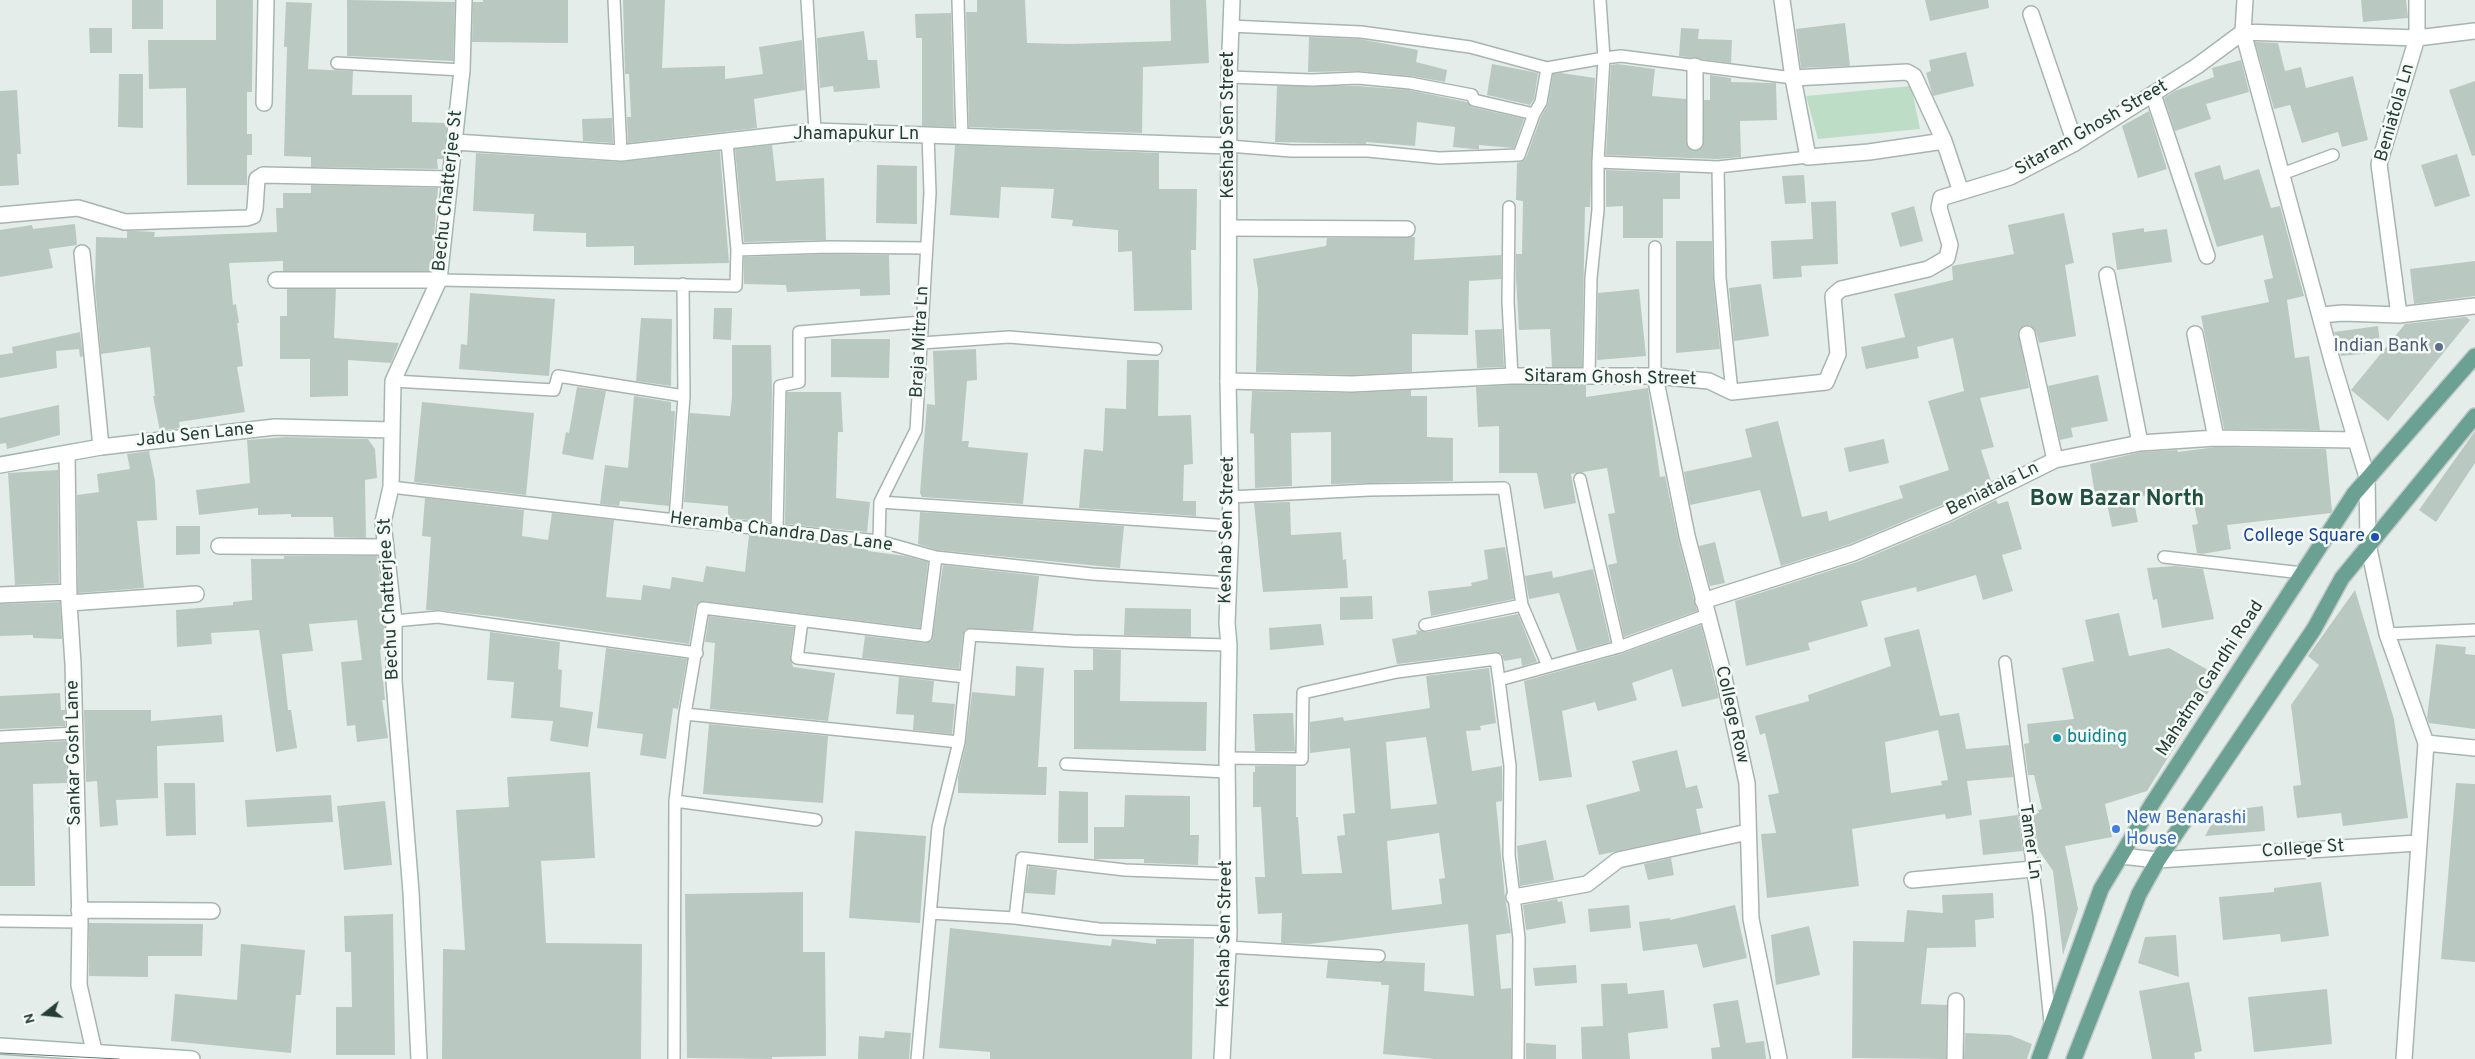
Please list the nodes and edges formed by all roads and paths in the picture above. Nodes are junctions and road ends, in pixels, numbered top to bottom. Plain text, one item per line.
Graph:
1 (266, 0) edge
2 (464, 0) edge
3 (614, 0) edge
4 (807, 0) edge
5 (958, 0) edge
6 (1232, 0) edge
7 (1600, 0) edge
8 (1782, 0) edge
9 (2245, 0) edge
10 (2417, 0) edge
11 (2031, 14) dead end
12 (1230, 26) junction
13 (2475, 31) edge
14 (2243, 32) junction
15 (2417, 38) junction
16 (1604, 58) junction
17 (337, 63) dead end
18 (1695, 66) junction
19 (1547, 68) junction
20 (462, 70) junction
21 (1229, 77) junction
22 (1793, 78) junction
23 (2153, 94) junction
24 (264, 103) dead end
25 (1534, 114) junction
26 (815, 131) junction
27 (928, 134) junction
28 (962, 136) junction
29 (1944, 141) junction
30 (454, 142) junction
31 (727, 142) junction
32 (1695, 142) dead end
33 (2075, 143) junction
34 (1229, 146) junction
35 (620, 153) junction
36 (2333, 155) dead end
37 (1808, 157) junction
38 (1598, 162) junction
39 (1718, 167) junction
40 (2282, 174) junction
41 (448, 179) junction
42 (1961, 192) junction
43 (1510, 207) dead end
44 (0, 215) edge
45 (1229, 228) junction
46 (1407, 229) dead end
47 (1655, 246) dead end
48 (926, 248) junction
49 (737, 250) junction
50 (82, 253) dead end
51 (2207, 256) dead end
52 (2107, 275) dead end
53 (276, 280) dead end
54 (440, 280) junction
55 (684, 284) junction
56 (2475, 306) edge
57 (2322, 315) junction
58 (2399, 315) junction
59 (922, 322) junction
60 (2027, 334) dead end
61 (2195, 334) dead end
62 (922, 343) junction
63 (1156, 350) dead end
64 (2475, 356) edge
65 (1589, 374) junction
66 (1512, 376) junction
67 (1655, 376) junction
68 (393, 381) junction
69 (1228, 381) junction
70 (1732, 392) junction
71 (684, 396) junction
72 (2475, 416) edge
73 (392, 430) junction
74 (2216, 438) junction
75 (2356, 440) junction
76 (2140, 443) junction
77 (101, 447) junction
78 (68, 454) junction
79 (2055, 460) junction
80 (0, 465) edge
81 (2367, 477) junction
82 (1580, 479) dead end
83 (391, 487) junction
84 (1230, 497) junction
85 (880, 502) junction
86 (675, 520) junction
87 (1231, 526) junction
88 (777, 531) junction
89 (878, 541) junction
90 (2368, 544) junction
91 (219, 546) dead end
92 (386, 547) junction
93 (936, 557) junction
94 (2164, 557) dead end
95 (2302, 573) junction
96 (1230, 583) junction
97 (196, 594) dead end
98 (0, 595) edge
99 (69, 597) junction
100 (1522, 605) junction
101 (1705, 608) junction
102 (394, 621) junction
103 (802, 622) junction
104 (1425, 625) dead end
105 (2475, 630) edge
106 (2388, 634) junction
107 (1229, 646) junction
108 (1619, 647) junction
109 (697, 653) junction
110 (2005, 662) dead end
111 (1548, 666) junction
112 (965, 677) junction
113 (1499, 680) junction
114 (685, 714) junction
115 (75, 733) junction
116 (0, 737) edge
117 (958, 742) junction
118 (2426, 743) junction
119 (2475, 748) edge
120 (1066, 764) dead end
121 (1227, 765) junction
122 (675, 801) junction
123 (816, 820) dead end
124 (1748, 832) junction
125 (2418, 843) junction
126 (2121, 856) junction
127 (2158, 860) junction
128 (2033, 869) junction
129 (1228, 874) junction
130 (1912, 880) dead end
131 (1514, 896) junction
132 (212, 912) dead end
133 (930, 913) junction
134 (80, 916) junction
135 (1015, 918) junction
136 (0, 921) edge
137 (1228, 940) junction
138 (1379, 956) dead end
139 (1956, 1000) dead end
140 (2050, 1022) junction
141 (0, 1046) edge
142 (94, 1051) junction
143 (190, 1059) edge
144 (419, 1059) edge
145 (674, 1059) edge
146 (917, 1059) edge
147 (1222, 1059) edge
148 (1518, 1059) edge
149 (1779, 1059) edge
150 (1955, 1059) edge
151 (2039, 1059) edge
152 (2074, 1059) edge
153 (2404, 1059) edge

1 - 24 street
2 - 20 street, Bechu Chatterjee St
3 - 35 lane
4 - 26 lane
5 - 28 lane
6 - 12 street, Keshab Sen Street
7 - 16 lane
8 - 22 street
9 - 14 street
10 - 15 street, Beniatola Ln
11 - 33 street
12 - 19 lane
12 - 21 street, Keshab Sen Street
13 - 15 street
14 - 15 street
14 - 23 street, Sitaram Ghosh Street
14 - 40 street
15 - 58 street, Beniatola Ln
16 - 18 lane
16 - 19 lane
16 - 38 lane
17 - 20 lane
18 - 22 lane
18 - 32 street
19 - 25 lane
20 - 30 street, Bechu Chatterjee St
21 - 25 lane
21 - 34 street, Keshab Sen Street
22 - 29 street
22 - 37 street
23 - 33 street, Sitaram Ghosh Street
23 - 51 street
25 - 34 lane
26 - 27 street, Jhamapukur Ln
26 - 31 street, Jhamapukur Ln
27 - 28 street, Jhamapukur Ln
27 - 48 lane, Braja Mitra Ln
28 - 34 street, Jhamapukur Ln
29 - 37 street
29 - 42 street
30 - 35 street, Jhamapukur Ln
30 - 41 street, Bechu Chatterjee St
31 - 35 street, Jhamapukur Ln
31 - 49 lane
33 - 42 street, Sitaram Ghosh Street
34 - 45 street, Keshab Sen Street
36 - 40 lane
37 - 39 lane
38 - 39 lane
38 - 65 lane
39 - 70 lane
40 - 57 street
41 - 44 street
41 - 54 street, Bechu Chatterjee St
42 - 70 street, Sitaram Ghosh Street
43 - 66 lane
45 - 46 street
45 - 69 street, Keshab Sen Street
47 - 67 lane
48 - 49 lane
48 - 59 lane, Braja Mitra Ln
49 - 55 lane
50 - 77 street
52 - 76 street
53 - 54 street
54 - 55 lane
54 - 68 street, Bechu Chatterjee St
55 - 71 lane
56 - 58 street
57 - 58 street
57 - 75 street
59 - 62 lane, Braja Mitra Ln
59 - 88 lane
60 - 79 street
61 - 74 street
62 - 63 lane
62 - 85 lane, Braja Mitra Ln
64 - 81 main road, Mahatma Gandhi Road
65 - 66 street, Sitaram Ghosh Street
65 - 67 street, Sitaram Ghosh Street
66 - 69 street, Sitaram Ghosh Street
67 - 70 street, Sitaram Ghosh Street
67 - 101 street, College Row
68 - 71 lane
68 - 73 street, Bechu Chatterjee St
69 - 84 street, Keshab Sen Street
71 - 86 lane
72 - 90 main road
73 - 77 street, Jadu Sen Lane
73 - 83 street, Bechu Chatterjee St
74 - 75 street, Beniatala Ln
74 - 76 street, Beniatala Ln
75 - 81 street
76 - 79 street, Beniatala Ln
77 - 78 street, Jadu Sen Lane
78 - 80 street, Jadu Sen Lane
78 - 99 street, Sankar Gosh Lane
79 - 101 street, Beniatala Ln
81 - 90 street
81 - 95 main road, Mahatma Gandhi Road
82 - 108 lane
83 - 86 lane, Heramba Chandra Das Lane
83 - 92 street, Bechu Chatterjee St
84 - 87 street, Keshab Sen Street
84 - 100 lane
85 - 87 lane
85 - 89 lane, Braja Mitra Ln
86 - 88 lane, Heramba Chandra Das Lane
87 - 96 street, Keshab Sen Street
88 - 89 lane, Heramba Chandra Das Lane
89 - 93 lane, Heramba Chandra Das Lane
90 - 106 street
90 - 127 main road
91 - 92 street
92 - 102 street, Bechu Chatterjee St
93 - 96 lane, Heramba Chandra Das Lane
93 - 103 lane
94 - 95 lane
95 - 126 main road, Mahatma Gandhi Road
96 - 107 street, Keshab Sen Street
97 - 99 street
98 - 99 street
99 - 115 street, Sankar Gosh Lane
100 - 104 lane
100 - 111 lane
101 - 108 lane
101 - 124 street, College Row
102 - 109 lane
102 - 144 street, Bechu Chatterjee St
103 - 109 lane
103 - 112 lane
105 - 106 lane
106 - 118 street
107 - 112 lane
107 - 121 street, Keshab Sen Street
108 - 111 lane
109 - 114 lane
110 - 128 lane, Tamer Ln
111 - 113 lane
112 - 117 lane
113 - 121 lane
113 - 131 lane
114 - 117 lane
114 - 122 lane
115 - 116 lane
115 - 134 street, Sankar Gosh Lane
117 - 133 lane
118 - 119 street
118 - 125 street
120 - 121 lane
121 - 129 street, Keshab Sen Street
122 - 123 lane
122 - 145 lane
124 - 131 street
124 - 149 street, College Row
125 - 127 street, College St
125 - 153 street
126 - 127 street, College St
126 - 140 main road, Mahatma Gandhi Road
127 - 152 main road
128 - 130 street
128 - 140 lane, Tamer Ln
129 - 135 lane
129 - 137 street, Keshab Sen Street
131 - 148 lane
132 - 134 street
133 - 135 lane
133 - 146 lane
134 - 136 lane
134 - 142 street, Sankar Gosh Lane
135 - 137 lane
137 - 138 lane
137 - 147 street, Keshab Sen Street
139 - 150 street
140 - 151 main road, Mahatma Gandhi Road
141 - 142 street
142 - 143 street

